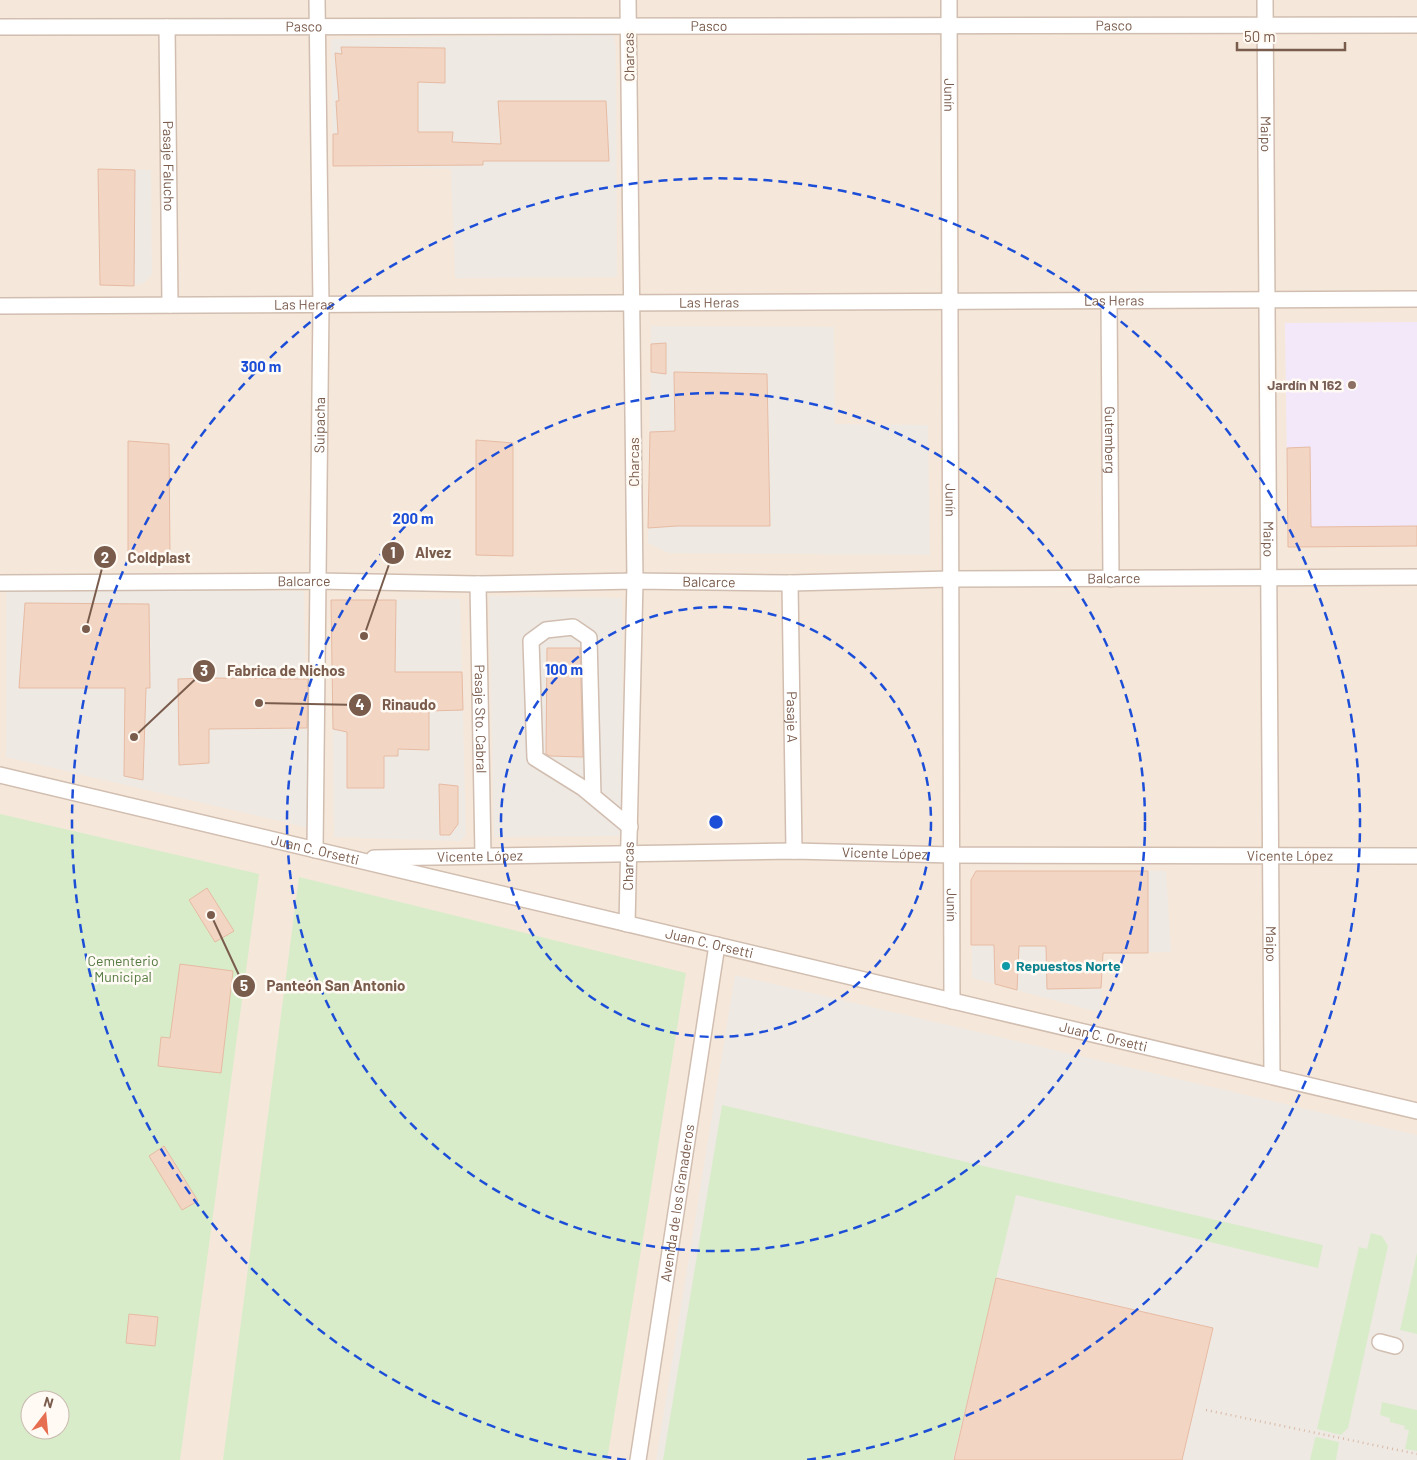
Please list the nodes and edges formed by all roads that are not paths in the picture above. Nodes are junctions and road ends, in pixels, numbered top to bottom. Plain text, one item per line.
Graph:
1 (317, 0) edge
2 (628, 0) edge
3 (949, 0) edge
4 (1266, 0) edge
5 (949, 25) junction
6 (1266, 25) junction
7 (1417, 25) edge
8 (628, 26) junction
9 (0, 27) edge
10 (167, 27) junction
11 (318, 27) junction
12 (1267, 300) junction
13 (1417, 300) edge
14 (950, 301) junction
15 (1109, 301) junction
16 (633, 303) junction
17 (321, 304) junction
18 (170, 305) junction
19 (0, 306) edge
20 (1269, 576) junction
21 (1417, 577) edge
22 (950, 579) junction
23 (1111, 579) junction
24 (317, 581) junction
25 (635, 581) junction
26 (0, 583) edge
27 (790, 583) junction
28 (478, 584) junction
29 (0, 775) edge
30 (593, 796) junction
31 (630, 826) junction
32 (315, 850) junction
33 (794, 852) junction
34 (630, 854) junction
35 (1270, 854) junction
36 (483, 855) junction
37 (952, 855) junction
38 (1417, 856) edge
39 (354, 859) junction
40 (627, 924) junction
41 (717, 945) junction
42 (952, 1000) junction
43 (1272, 1076) junction
44 (1417, 1110) edge
45 (638, 1460) edge

1 - 11 street, Suipacha
2 - 8 street, Charcas
3 - 5 street, Junín
4 - 6 street, Maipo
5 - 6 street, Pasco
5 - 8 street, Pasco
5 - 14 street, Junín
6 - 7 street, Pasco
6 - 12 street, Maipo
8 - 11 street, Pasco
8 - 16 street, Charcas
9 - 10 street, Pasco
10 - 11 street, Pasco
10 - 18 street, Pasaje Falucho
11 - 17 street, Suipacha
12 - 13 street, Las Heras
12 - 15 street, Las Heras
12 - 20 street, Maipo
14 - 15 street, Las Heras
14 - 16 street, Las Heras
14 - 22 street, Junín
15 - 23 street, Gutemberg
16 - 17 street, Las Heras
16 - 25 street, Charcas
17 - 18 street, Las Heras
17 - 24 street, Suipacha
18 - 19 street, Las Heras
20 - 21 street, Balcarce
20 - 23 street, Balcarce
20 - 35 street, Maipo
22 - 23 street, Balcarce
22 - 27 street, Balcarce
22 - 37 street, Junín
24 - 26 street, Balcarce
24 - 28 street, Balcarce
24 - 32 street, Suipacha
25 - 27 street, Balcarce
25 - 28 street, Balcarce
25 - 31 street, Charcas
27 - 33 street, Pasaje A
28 - 36 street, Pasaje Sto. Cabral
29 - 32 street, Juan C. Orsetti
30 - 30 street
30 - 31 street
31 - 34 street, Charcas
32 - 39 street, Juan C. Orsetti
33 - 34 street, Vicente López
33 - 37 street, Vicente López
34 - 36 street, Vicente López
34 - 40 street, Charcas
35 - 37 street, Vicente López
35 - 38 street, Vicente López
35 - 43 street, Maipo
36 - 39 street, Vicente López
37 - 42 street, Junín
39 - 40 street, Juan C. Orsetti
40 - 41 street, Juan C. Orsetti
41 - 42 street, Juan C. Orsetti
41 - 45 street, Avenida de los Granaderos
42 - 43 street, Juan C. Orsetti
43 - 44 street, Juan C. Orsetti

